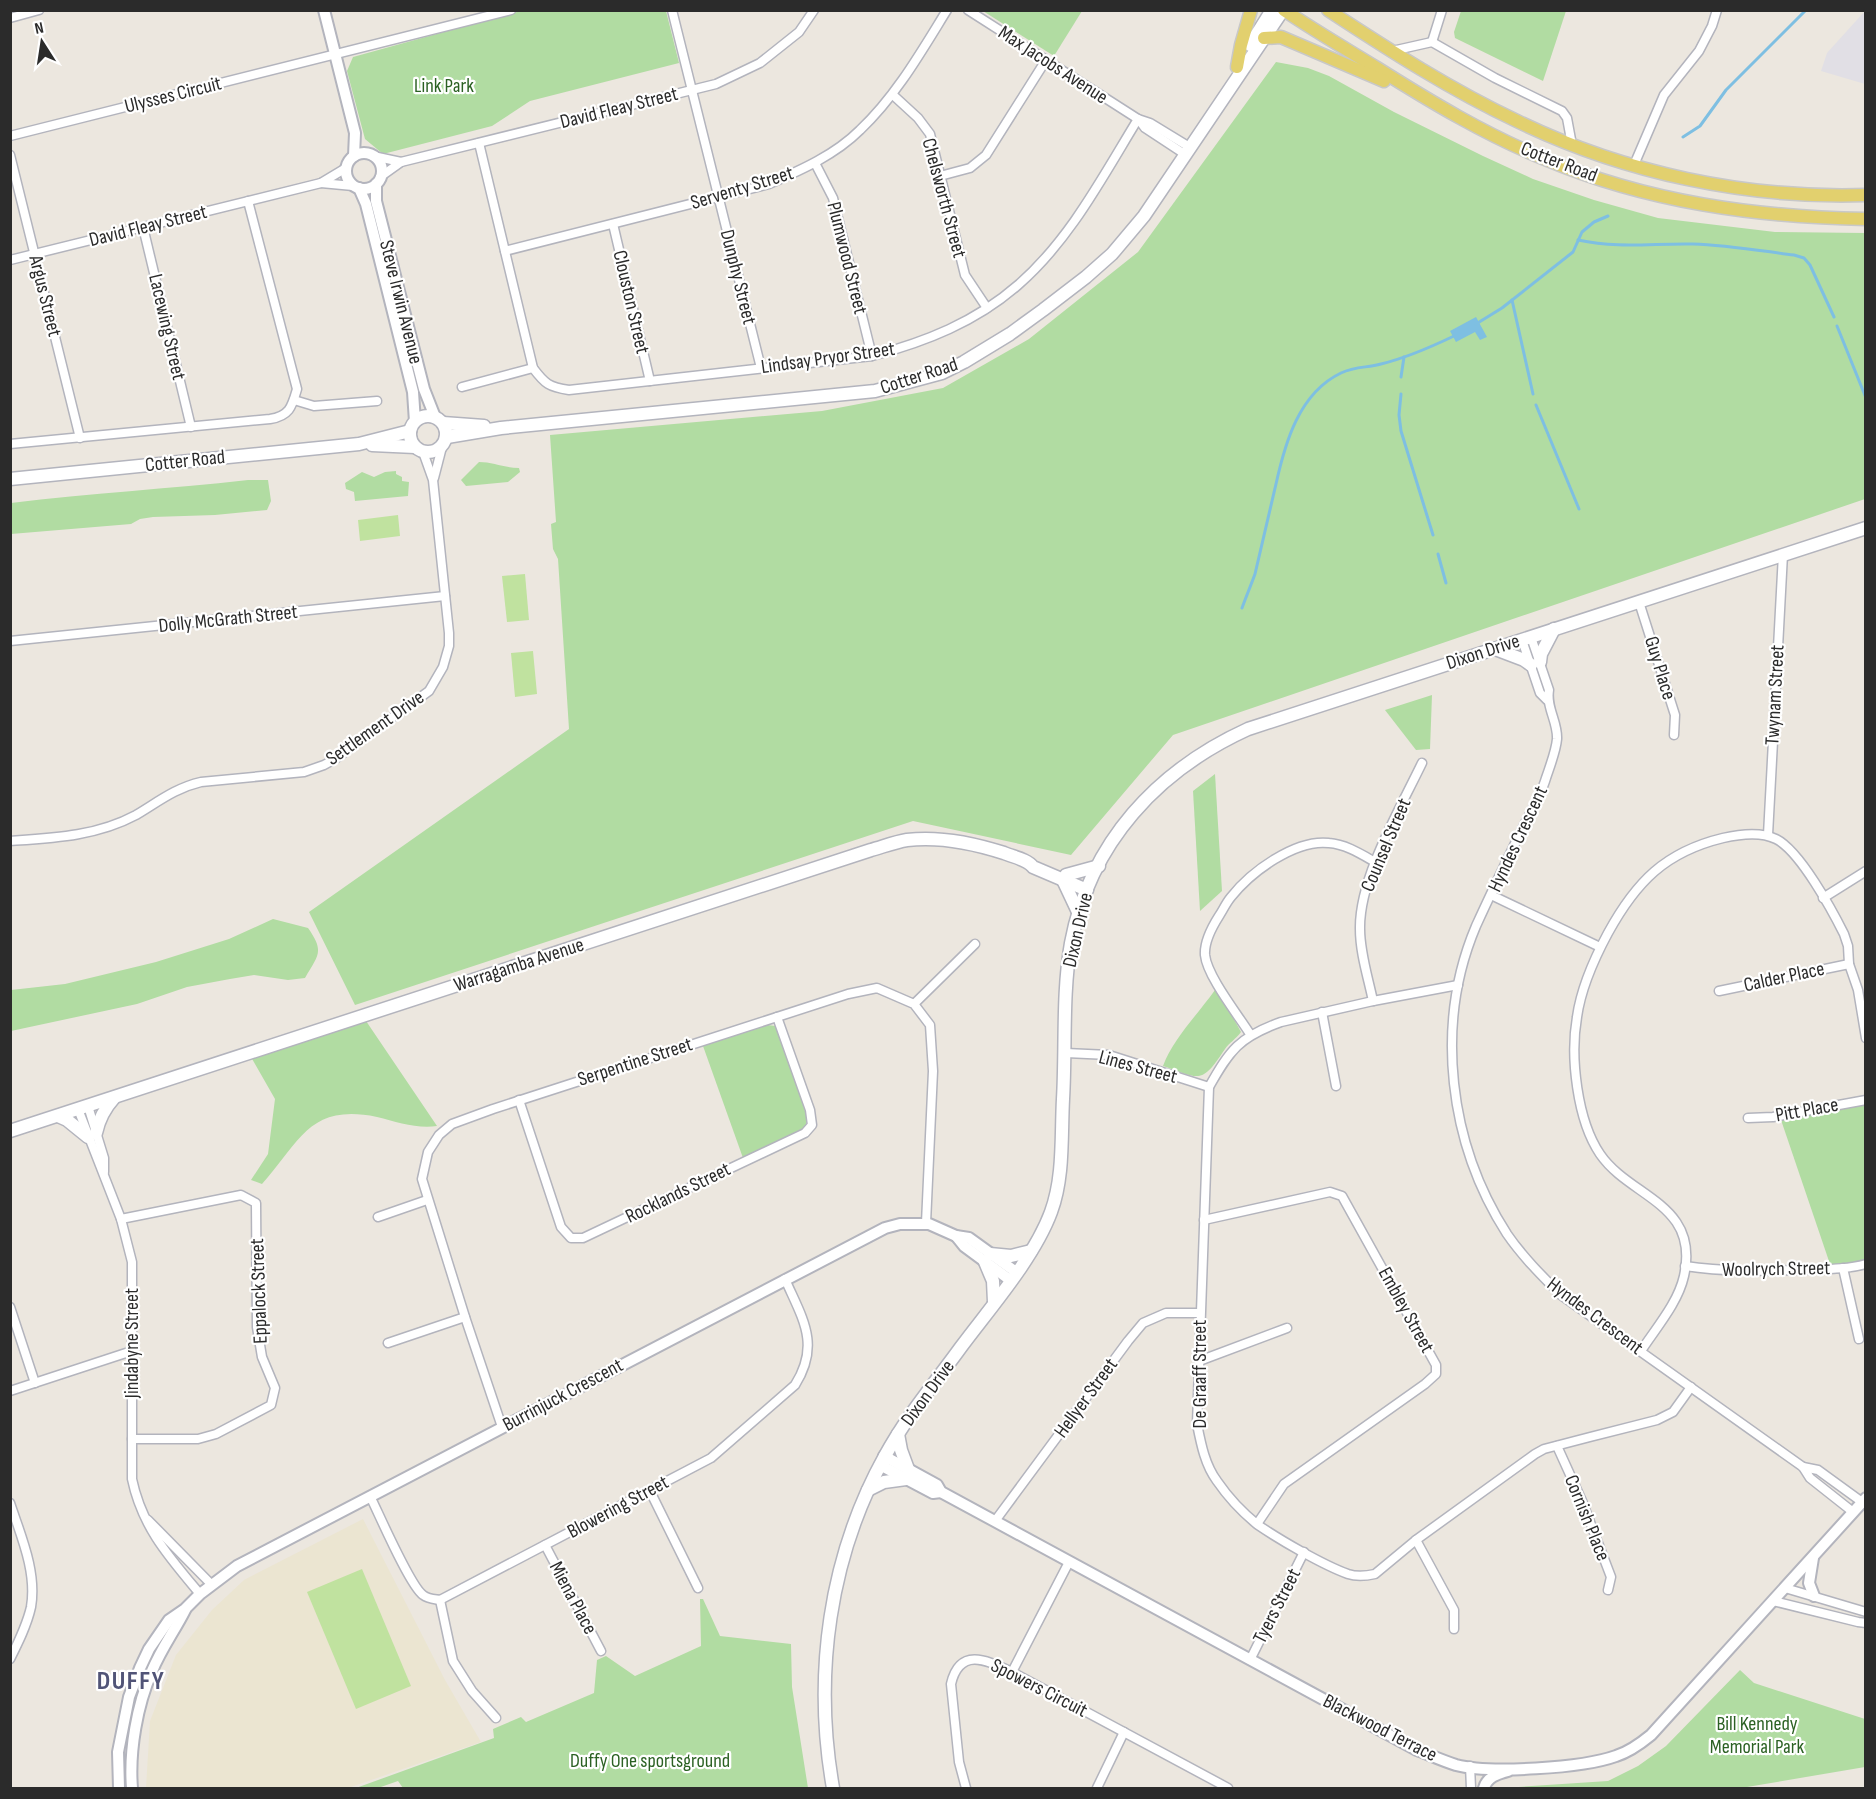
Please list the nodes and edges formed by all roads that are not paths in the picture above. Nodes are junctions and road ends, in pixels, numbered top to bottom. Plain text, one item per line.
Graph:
1 (39, 10) edge
2 (324, 10) edge
3 (511, 10) edge
4 (672, 10) edge
5 (814, 10) edge
6 (947, 10) edge
7 (968, 10) edge
8 (1251, 10) edge
9 (1272, 10) edge
10 (1284, 10) edge
11 (1328, 10) edge
12 (1442, 10) edge
13 (1717, 10) edge
14 (10, 18) edge
15 (1264, 38) junction
16 (1432, 42) junction
17 (1392, 51) junction
18 (335, 55) junction
19 (1046, 60) junction
20 (1238, 66) junction
21 (692, 90) junction
22 (893, 94) junction
23 (1222, 99) junction
24 (1138, 119) junction
25 (355, 133) junction
26 (10, 136) edge
27 (479, 143) junction
28 (1572, 145) junction
29 (1188, 152) junction
30 (10, 155) edge
31 (370, 155) junction
32 (354, 156) junction
33 (1545, 159) junction
34 (401, 162) junction
35 (815, 163) junction
36 (1634, 165) junction
37 (346, 168) junction
38 (940, 176) junction
39 (378, 181) junction
40 (321, 183) junction
41 (356, 187) junction
42 (1866, 195) edge
43 (718, 197) junction
44 (248, 201) junction
45 (1866, 219) edge
46 (613, 224) junction
47 (144, 227) junction
48 (505, 251) junction
49 (35, 254) junction
50 (10, 260) edge
51 (987, 308) junction
52 (872, 356) junction
53 (533, 368) junction
54 (761, 368) junction
55 (650, 381) junction
56 (462, 387) dead end
57 (294, 400) junction
58 (377, 401) dead end
59 (439, 420) junction
60 (191, 427) junction
61 (412, 427) junction
62 (501, 428) junction
63 (80, 438) junction
64 (444, 442) junction
65 (10, 444) edge
66 (359, 444) junction
67 (419, 449) junction
68 (10, 478) edge
69 (433, 480) junction
70 (1866, 528) edge
71 (1783, 554) junction
72 (445, 596) junction
73 (1639, 602) junction
74 (1554, 629) junction
75 (1527, 638) junction
76 (10, 641) edge
77 (1495, 649) junction
78 (1535, 663) junction
79 (1674, 735) dead end
80 (1422, 763) dead end
81 (1768, 836) junction
82 (10, 841) edge
83 (1375, 862) junction
84 (1099, 866) junction
85 (1866, 871) edge
86 (1064, 877) junction
87 (1088, 887) junction
88 (1491, 895) junction
89 (1823, 898) junction
90 (1078, 914) junction
91 (975, 944) dead end
92 (1600, 947) junction
93 (1849, 964) junction
94 (1458, 985) junction
95 (1719, 991) dead end
96 (1373, 1001) junction
97 (914, 1004) junction
98 (1322, 1012) junction
99 (777, 1017) junction
100 (1250, 1034) junction
101 (1866, 1038) edge
102 (1066, 1053) junction
103 (1336, 1086) dead end
104 (1209, 1087) junction
105 (114, 1097) junction
106 (519, 1100) junction
107 (1866, 1100) edge
108 (83, 1108) junction
109 (58, 1116) junction
110 (1748, 1118) dead end
111 (10, 1131) edge
112 (92, 1135) junction
113 (428, 1200) junction
114 (378, 1217) dead end
115 (121, 1219) junction
116 (1204, 1220) junction
117 (926, 1223) junction
118 (1031, 1251) junction
119 (988, 1258) junction
120 (1866, 1264) edge
121 (1685, 1266) junction
122 (1843, 1268) junction
123 (1013, 1276) junction
124 (784, 1279) junction
125 (994, 1302) junction
126 (10, 1307) edge
127 (1200, 1313) junction
128 (465, 1317) junction
129 (1287, 1328) dead end
130 (1859, 1339) dead end
131 (388, 1342) dead end
132 (132, 1351) junction
133 (1641, 1351) junction
134 (1199, 1361) junction
135 (35, 1383) junction
136 (1691, 1387) junction
137 (10, 1391) edge
138 (502, 1427) junction
139 (898, 1434) junction
140 (132, 1439) junction
141 (1557, 1446) junction
142 (882, 1460) junction
143 (1803, 1467) junction
144 (907, 1474) junction
145 (650, 1491) junction
146 (867, 1491) junction
147 (370, 1496) junction
148 (1864, 1500) edge
149 (11, 1507) edge
150 (1852, 1512) junction
151 (143, 1516) junction
152 (995, 1521) junction
153 (1257, 1524) junction
154 (1416, 1540) junction
155 (545, 1545) junction
156 (1304, 1552) junction
157 (1814, 1555) junction
158 (1069, 1562) junction
159 (212, 1585) junction
160 (1785, 1587) junction
161 (698, 1588) dead end
162 (1608, 1590) dead end
163 (200, 1594) junction
164 (1814, 1596) junction
165 (441, 1600) junction
166 (1773, 1601) junction
167 (185, 1609) junction
168 (1866, 1612) edge
169 (1866, 1623) edge
170 (1454, 1629) dead end
171 (601, 1651) dead end
172 (10, 1659) edge
173 (1250, 1660) junction
174 (1012, 1672) junction
175 (496, 1718) dead end
176 (1124, 1732) junction
177 (1476, 1767) junction
178 (1520, 1768) junction
179 (1222, 1787) edge
180 (119, 1788) edge
181 (132, 1788) edge
182 (833, 1788) edge
183 (966, 1788) edge
184 (1097, 1788) edge
185 (1471, 1788) edge
186 (1483, 1788) edge

1 - 14 street
2 - 18 street
3 - 18 street, Ulysses Circuit
4 - 21 street, Dunphy Street
5 - 21 street, David Fleay Street
6 - 22 street, Serventy Street
7 - 19 street, Max Jacobs Avenue
8 - 20 main road
9 - 20 main road, Cotter Road
10 - 15 main road, Cotter Road
10 - 33 main road, Cotter Road
11 - 17 main road, Cotter Road
12 - 16 street
13 - 36 street
15 - 23 main road, Cotter Road
15 - 33 main road
16 - 17 street
16 - 28 street
17 - 28 main road, Cotter Road
18 - 25 street
18 - 26 street, Ulysses Circuit
19 - 24 street, Max Jacobs Avenue
19 - 38 street
20 - 23 main road, Cotter Road
21 - 27 street, David Fleay Street
21 - 43 street, Dunphy Street
22 - 35 street, Serventy Street
22 - 38 street, Chelsworth Street
23 - 29 main road, Cotter Road
24 - 29 street, Max Jacobs Avenue
24 - 51 street, Lindsay Pryor Street
25 - 31 street
25 - 32 street
27 - 34 street, David Fleay Street
27 - 48 street
28 - 36 main road, Cotter Road
29 - 62 main road, Cotter Road
30 - 49 street, Argus Street
31 - 32 street
31 - 34 street, David Fleay Street
31 - 39 street
32 - 37 street
33 - 45 main road, Cotter Road
34 - 39 street, David Fleay Street
35 - 43 street, Serventy Street
35 - 52 street, Plumwood Street
36 - 42 main road, Cotter Road
37 - 40 street, David Fleay Street
37 - 41 street
38 - 51 street, Chelsworth Street
39 - 41 street
39 - 59 street, Steve Irwin Avenue
40 - 41 street, David Fleay Street
40 - 44 street, David Fleay Street
41 - 61 street, Steve Irwin Avenue
43 - 46 street, Serventy Street
43 - 54 street, Dunphy Street
44 - 47 street, David Fleay Street
44 - 57 street
46 - 48 street, Serventy Street
46 - 55 street, Clouston Street
47 - 49 street, David Fleay Street
47 - 60 street, Lacewing Street
48 - 53 street
49 - 50 street, David Fleay Street
49 - 63 street, Argus Street
51 - 52 street, Lindsay Pryor Street
52 - 54 street, Lindsay Pryor Street
53 - 55 street, Lindsay Pryor Street
53 - 56 street
54 - 55 street, Lindsay Pryor Street
57 - 58 street
57 - 60 street
59 - 61 main road
59 - 62 main road, Cotter Road
59 - 64 main road
60 - 63 street
61 - 66 main road, Cotter Road
61 - 67 main road
62 - 64 main road, Cotter Road
63 - 65 street
64 - 67 main road
64 - 69 street, Settlement Drive
66 - 67 main road, Cotter Road
66 - 68 main road, Cotter Road
67 - 69 street, Settlement Drive
69 - 72 street, Settlement Drive
70 - 71 main road, Dixon Drive
71 - 73 main road, Dixon Drive
71 - 81 street, Twynam Street
72 - 76 street, Dolly McGrath Street
72 - 82 street, Settlement Drive
73 - 74 main road, Dixon Drive
73 - 79 street, Guy Place
74 - 75 main road, Dixon Drive
74 - 78 main road
75 - 77 main road, Dixon Drive
75 - 78 street, Hyndes Crescent
77 - 78 main road
77 - 84 main road, Dixon Drive
78 - 88 street, Hyndes Crescent
80 - 83 street, Counsel Street
81 - 89 street
81 - 92 street
83 - 96 street, Counsel Street
83 - 100 street
84 - 86 main road
84 - 87 main road, Dixon Drive
85 - 89 street
86 - 87 main road, Warragamba Avenue
86 - 90 main road
86 - 105 main road, Warragamba Avenue
87 - 90 main road, Dixon Drive
88 - 92 street
88 - 94 street, Hyndes Crescent
89 - 93 street
90 - 102 main road, Dixon Drive
91 - 97 street
92 - 121 street
93 - 95 street, Calder Place
93 - 101 street
94 - 96 street, De Graaff Street
94 - 133 street, Hyndes Crescent
96 - 98 street, De Graaff Street
97 - 99 street, Serpentine Street
97 - 117 street
98 - 100 street, De Graaff Street
98 - 103 street
99 - 106 street, Serpentine Street
99 - 106 street, Rocklands Street
100 - 104 street, De Graaff Street
102 - 104 street, Lines Street
102 - 118 main road, Dixon Drive
104 - 116 street, De Graaff Street
105 - 108 main road, Warragamba Avenue
105 - 112 main road
106 - 113 street, Serpentine Street
107 - 110 street, Pitt Place
108 - 109 main road, Warragamba Avenue
108 - 112 street, Jindabyne Street
109 - 111 main road, Warragamba Avenue
109 - 112 main road
112 - 115 street, Jindabyne Street
113 - 114 street
113 - 128 street, Serpentine Street
115 - 132 street, Jindabyne Street
115 - 140 street, Eppalock Street
116 - 127 street, De Graaff Street
116 - 153 street, Embley Street
117 - 119 street, Burrinjuck Crescent
117 - 124 street, Burrinjuck Crescent
118 - 119 main road
118 - 123 main road, Dixon Drive
119 - 123 street, Burrinjuck Crescent
119 - 125 main road
120 - 122 street, Woolrych Street
121 - 122 street, Woolrych Street
121 - 133 street
122 - 130 street
123 - 125 main road, Dixon Drive
124 - 138 street, Burrinjuck Crescent
124 - 145 street, Blowering Street
125 - 139 main road, Dixon Drive
126 - 135 street
127 - 134 street, De Graaff Street
127 - 152 street, Hellyer Street
128 - 131 street
128 - 138 street, Serpentine Street
129 - 134 street
132 - 135 street
132 - 140 street, Jindabyne Street
133 - 136 street, Hyndes Crescent
134 - 153 street, De Graaff Street
135 - 137 street
136 - 141 street, De Graaff Street
136 - 143 street, Hyndes Crescent
138 - 147 street, Burrinjuck Crescent
139 - 142 main road, Dixon Drive
139 - 144 main road
140 - 151 street, Jindabyne Street
141 - 154 street, De Graaff Street
141 - 162 street, Cornish Place
142 - 144 street, Blackwood Terrace
142 - 146 main road, Dixon Drive
143 - 148 street, Hyndes Crescent
143 - 150 street, Hyndes Crescent
144 - 146 main road
144 - 152 street, Blackwood Terrace
145 - 155 street, Blowering Street
145 - 161 street
146 - 182 main road, Dixon Drive
147 - 159 street, Burrinjuck Crescent
147 - 165 street
148 - 150 street, Blackwood Terrace
149 - 172 street
150 - 157 street, Blackwood Terrace
151 - 159 street
151 - 163 street, Jindabyne Street
152 - 158 street, Blackwood Terrace
153 - 156 street, De Graaff Street
154 - 156 street, De Graaff Street
154 - 170 street
155 - 165 street, Blowering Street
155 - 171 street, Miena Place
156 - 173 street, Tyers Street
157 - 160 street, Blackwood Terrace
157 - 164 street
158 - 173 street, Blackwood Terrace
158 - 174 street
159 - 163 street, Burrinjuck Crescent
160 - 164 street
160 - 166 street, Blackwood Terrace
163 - 167 street, Burrinjuck Crescent
164 - 168 street
165 - 175 street
166 - 169 street
166 - 178 street, Blackwood Terrace
167 - 180 street, Burrinjuck Crescent
167 - 181 street, Burrinjuck Crescent
173 - 177 street, Blackwood Terrace
174 - 176 street, Spowers Circuit
174 - 183 street, Spowers Circuit
176 - 179 street, Spowers Circuit
176 - 184 street
177 - 178 street, Blackwood Terrace
177 - 185 street
177 - 186 street
178 - 186 street

